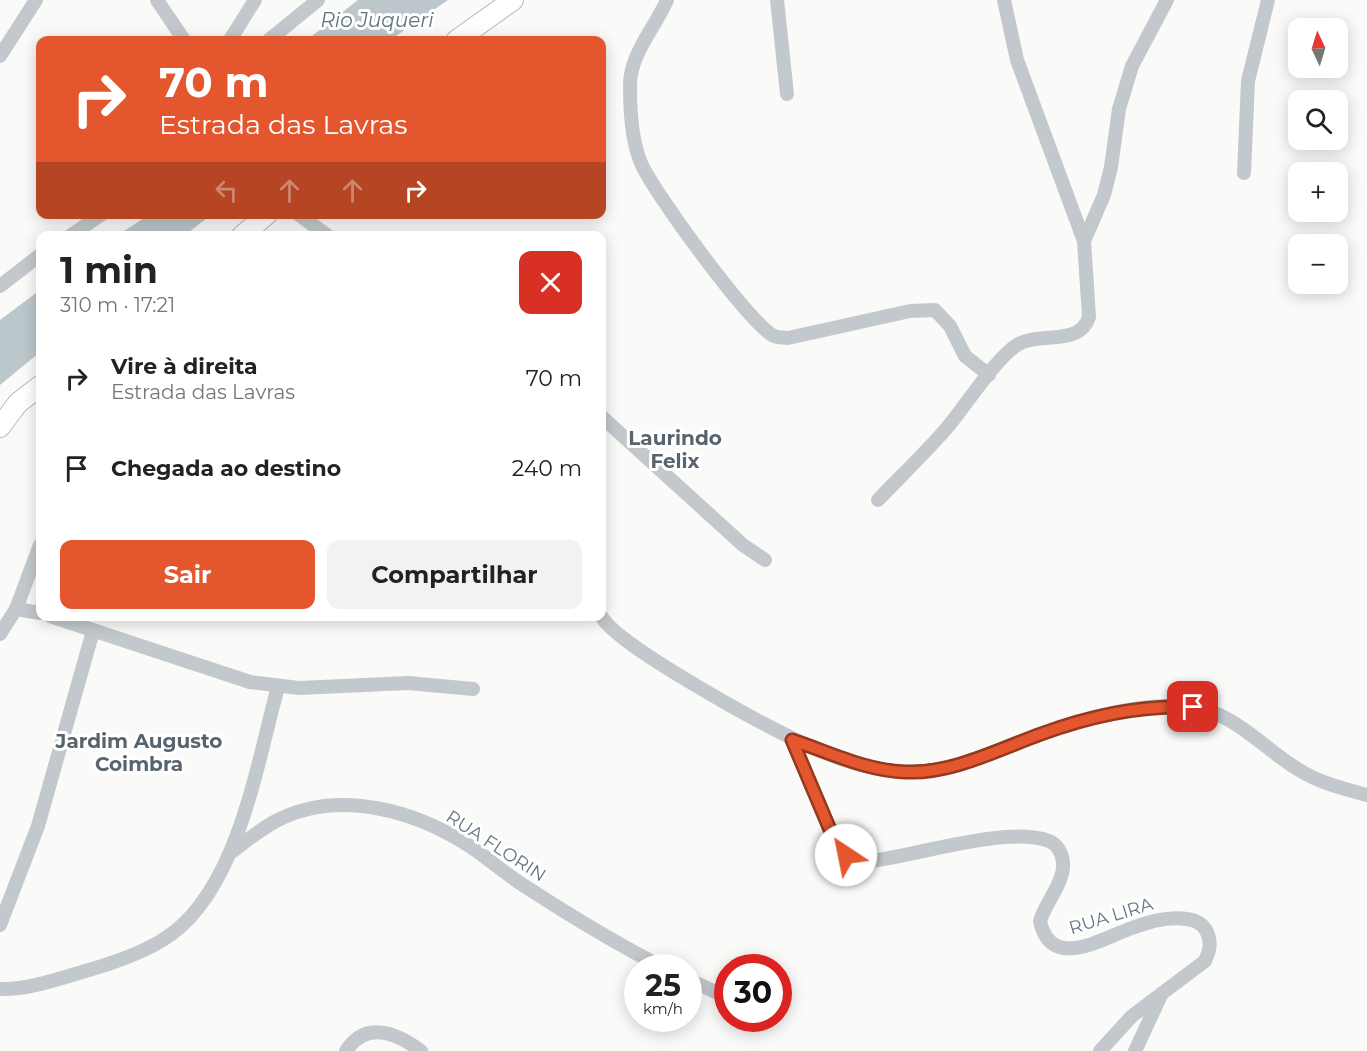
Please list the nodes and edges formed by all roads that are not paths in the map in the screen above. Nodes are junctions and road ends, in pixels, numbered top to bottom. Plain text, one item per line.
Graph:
1 (36, 0) edge
2 (157, 0) edge
3 (255, 0) edge
4 (318, 0) edge
5 (513, 0) edge
6 (668, 0) edge
7 (777, 0) edge
8 (1004, 0) edge
9 (1167, 0) edge
10 (1268, 0) edge
11 (181, 36) edge
12 (232, 36) edge
13 (274, 36) edge
14 (463, 36) edge
15 (0, 56) edge
16 (787, 94) dead end
17 (1244, 172) dead end
18 (95, 219) edge
19 (261, 219) edge
20 (305, 219) edge
21 (77, 231) edge
22 (248, 231) edge
23 (321, 231) edge
24 (1084, 241) junction
25 (36, 258) edge
26 (0, 286) edge
27 (989, 375) junction
28 (36, 389) edge
29 (606, 421) edge
30 (0, 427) edge
31 (878, 500) dead end
32 (36, 556) edge
33 (765, 560) dead end
34 (16, 609) junction
35 (36, 612) edge
36 (65, 621) edge
37 (605, 621) edge
38 (93, 631) junction
39 (0, 633) edge
40 (278, 687) junction
41 (473, 689) dead end
42 (792, 740) junction
43 (1367, 795) edge
44 (233, 851) junction
45 (0, 925) edge
46 (638, 954) edge
47 (0, 989) edge
48 (1162, 993) junction
49 (346, 1051) edge
50 (421, 1051) edge
51 (1100, 1051) edge
52 (1135, 1051) edge

1 - 15 street
2 - 11 street
3 - 12 street
4 - 13 street
5 - 14 street
6 - 27 street
7 - 16 street
8 - 24 street
9 - 24 street
10 - 17 street
18 - 21 street
19 - 22 street
20 - 23 street
24 - 27 street
25 - 26 street
27 - 31 street
28 - 30 street
29 - 33 street
32 - 34 street
34 - 35 street
34 - 39 street
36 - 38 street
37 - 42 street
38 - 40 street
38 - 45 street
40 - 41 street
40 - 44 street
42 - 43 street
42 - 48 street, RUA LIRA
44 - 46 street, RUA FLORIN
44 - 47 street
48 - 51 street, RUA LIRA
48 - 52 street
49 - 50 street

